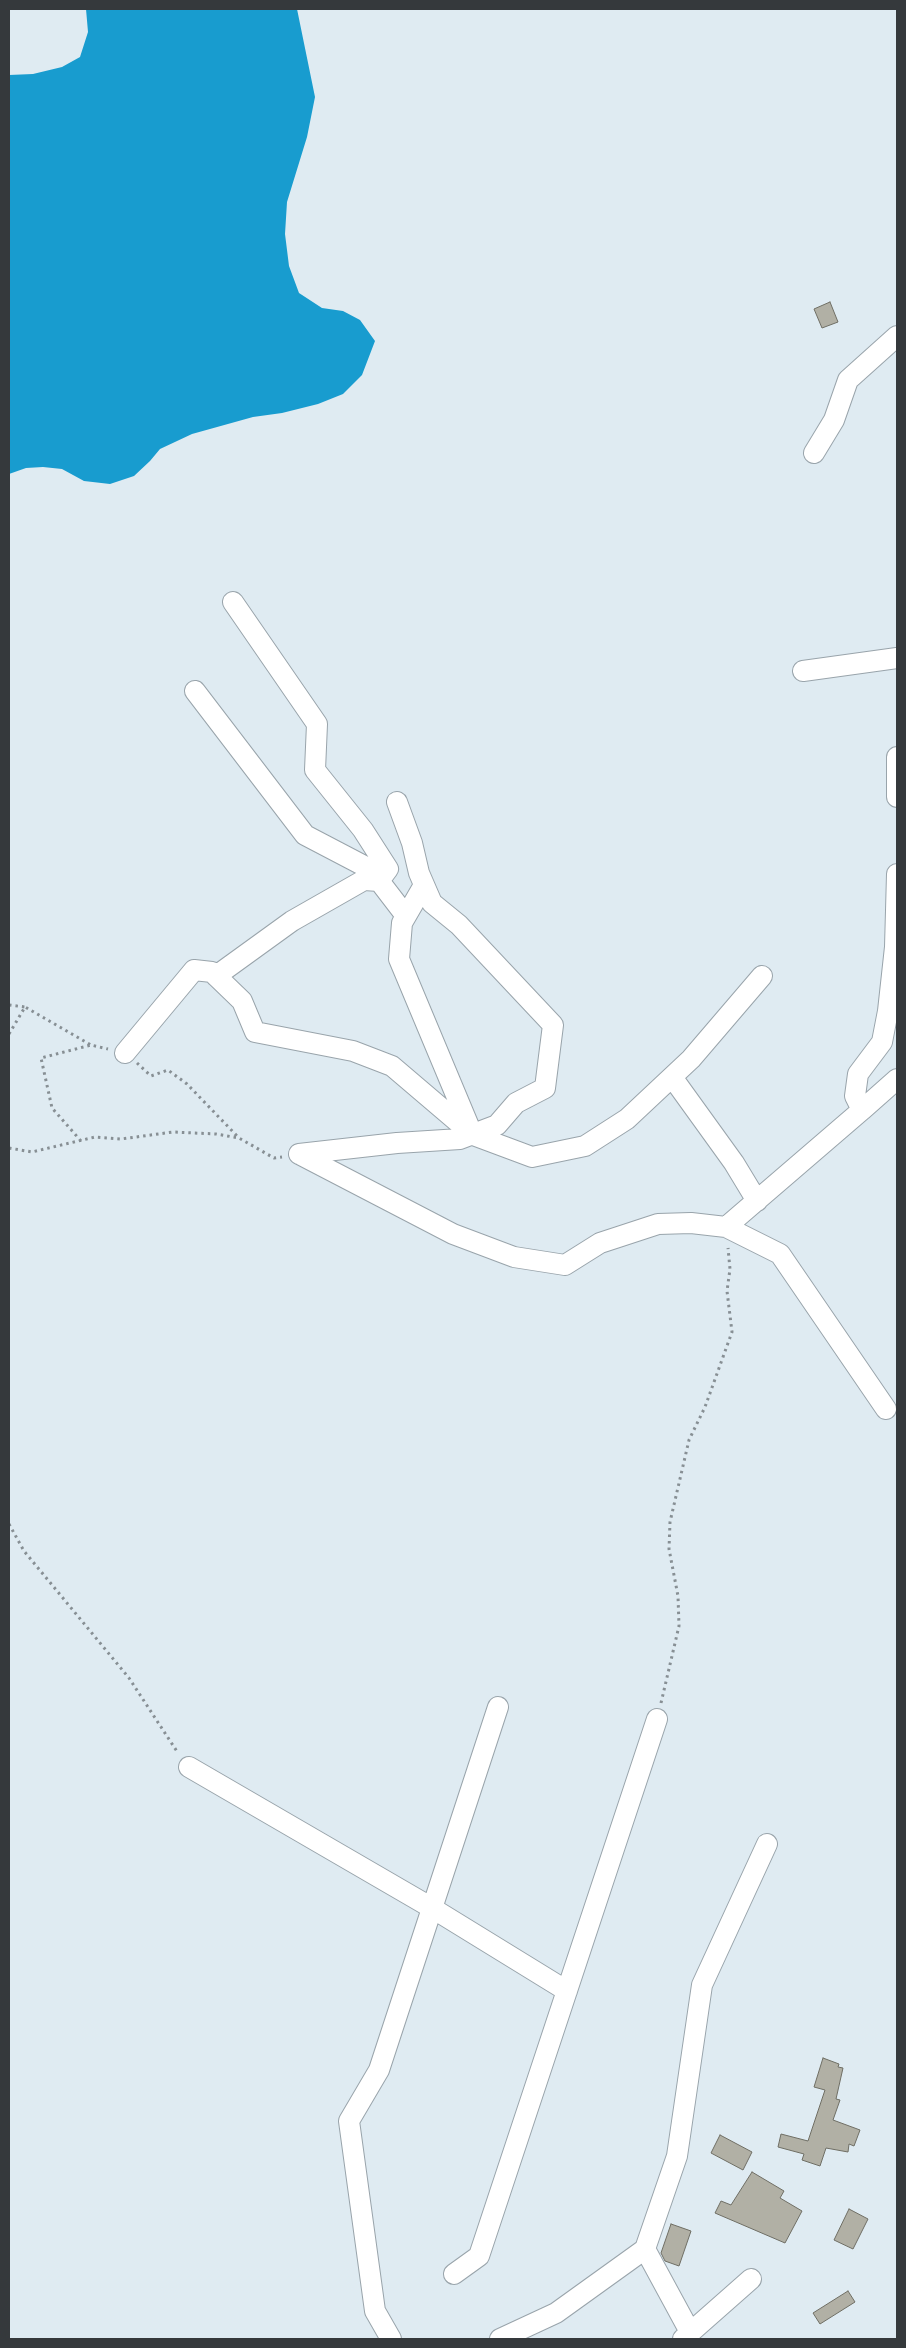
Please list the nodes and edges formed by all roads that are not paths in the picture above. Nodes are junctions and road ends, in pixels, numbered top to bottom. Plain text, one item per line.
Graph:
1 (897, 336) edge
2 (814, 453) dead end
3 (233, 602) dead end
4 (897, 658) edge
5 (803, 672) dead end
6 (195, 691) dead end
7 (897, 757) edge
8 (897, 797) edge
9 (397, 802) dead end
10 (897, 874) edge
11 (379, 881) junction
12 (424, 885) junction
13 (406, 916) junction
14 (896, 951) edge
15 (216, 976) junction
16 (762, 976) dead end
17 (125, 1053) road end
18 (672, 1077) junction
19 (897, 1079) edge
20 (862, 1110) junction
21 (473, 1135) junction
22 (757, 1201) junction
23 (726, 1228) junction
24 (886, 1409) dead end
25 (498, 1707) dead end
26 (657, 1719) road end
27 (189, 1767) road end
28 (767, 1844) dead end
29 (432, 1908) junction
30 (567, 1991) junction
31 (645, 2249) junction
32 (454, 2274) dead end
33 (751, 2279) dead end
34 (686, 2336) edge
35 (391, 2339) edge
36 (500, 2339) edge

1 - 2 street
3 - 11 street
4 - 5 street
6 - 11 street
7 - 8 street
9 - 12 street
10 - 14 street
11 - 13 street
11 - 15 street
12 - 13 street
12 - 21 street
13 - 21 street
14 - 20 street
15 - 17 street
15 - 21 street
16 - 18 street
18 - 21 street
18 - 22 street
19 - 20 street
20 - 22 street
21 - 23 street
22 - 23 street
23 - 24 street
25 - 29 street
26 - 30 street
27 - 29 street
28 - 31 street
29 - 30 street
29 - 35 street
30 - 32 street
31 - 34 street
31 - 36 street
33 - 34 street

